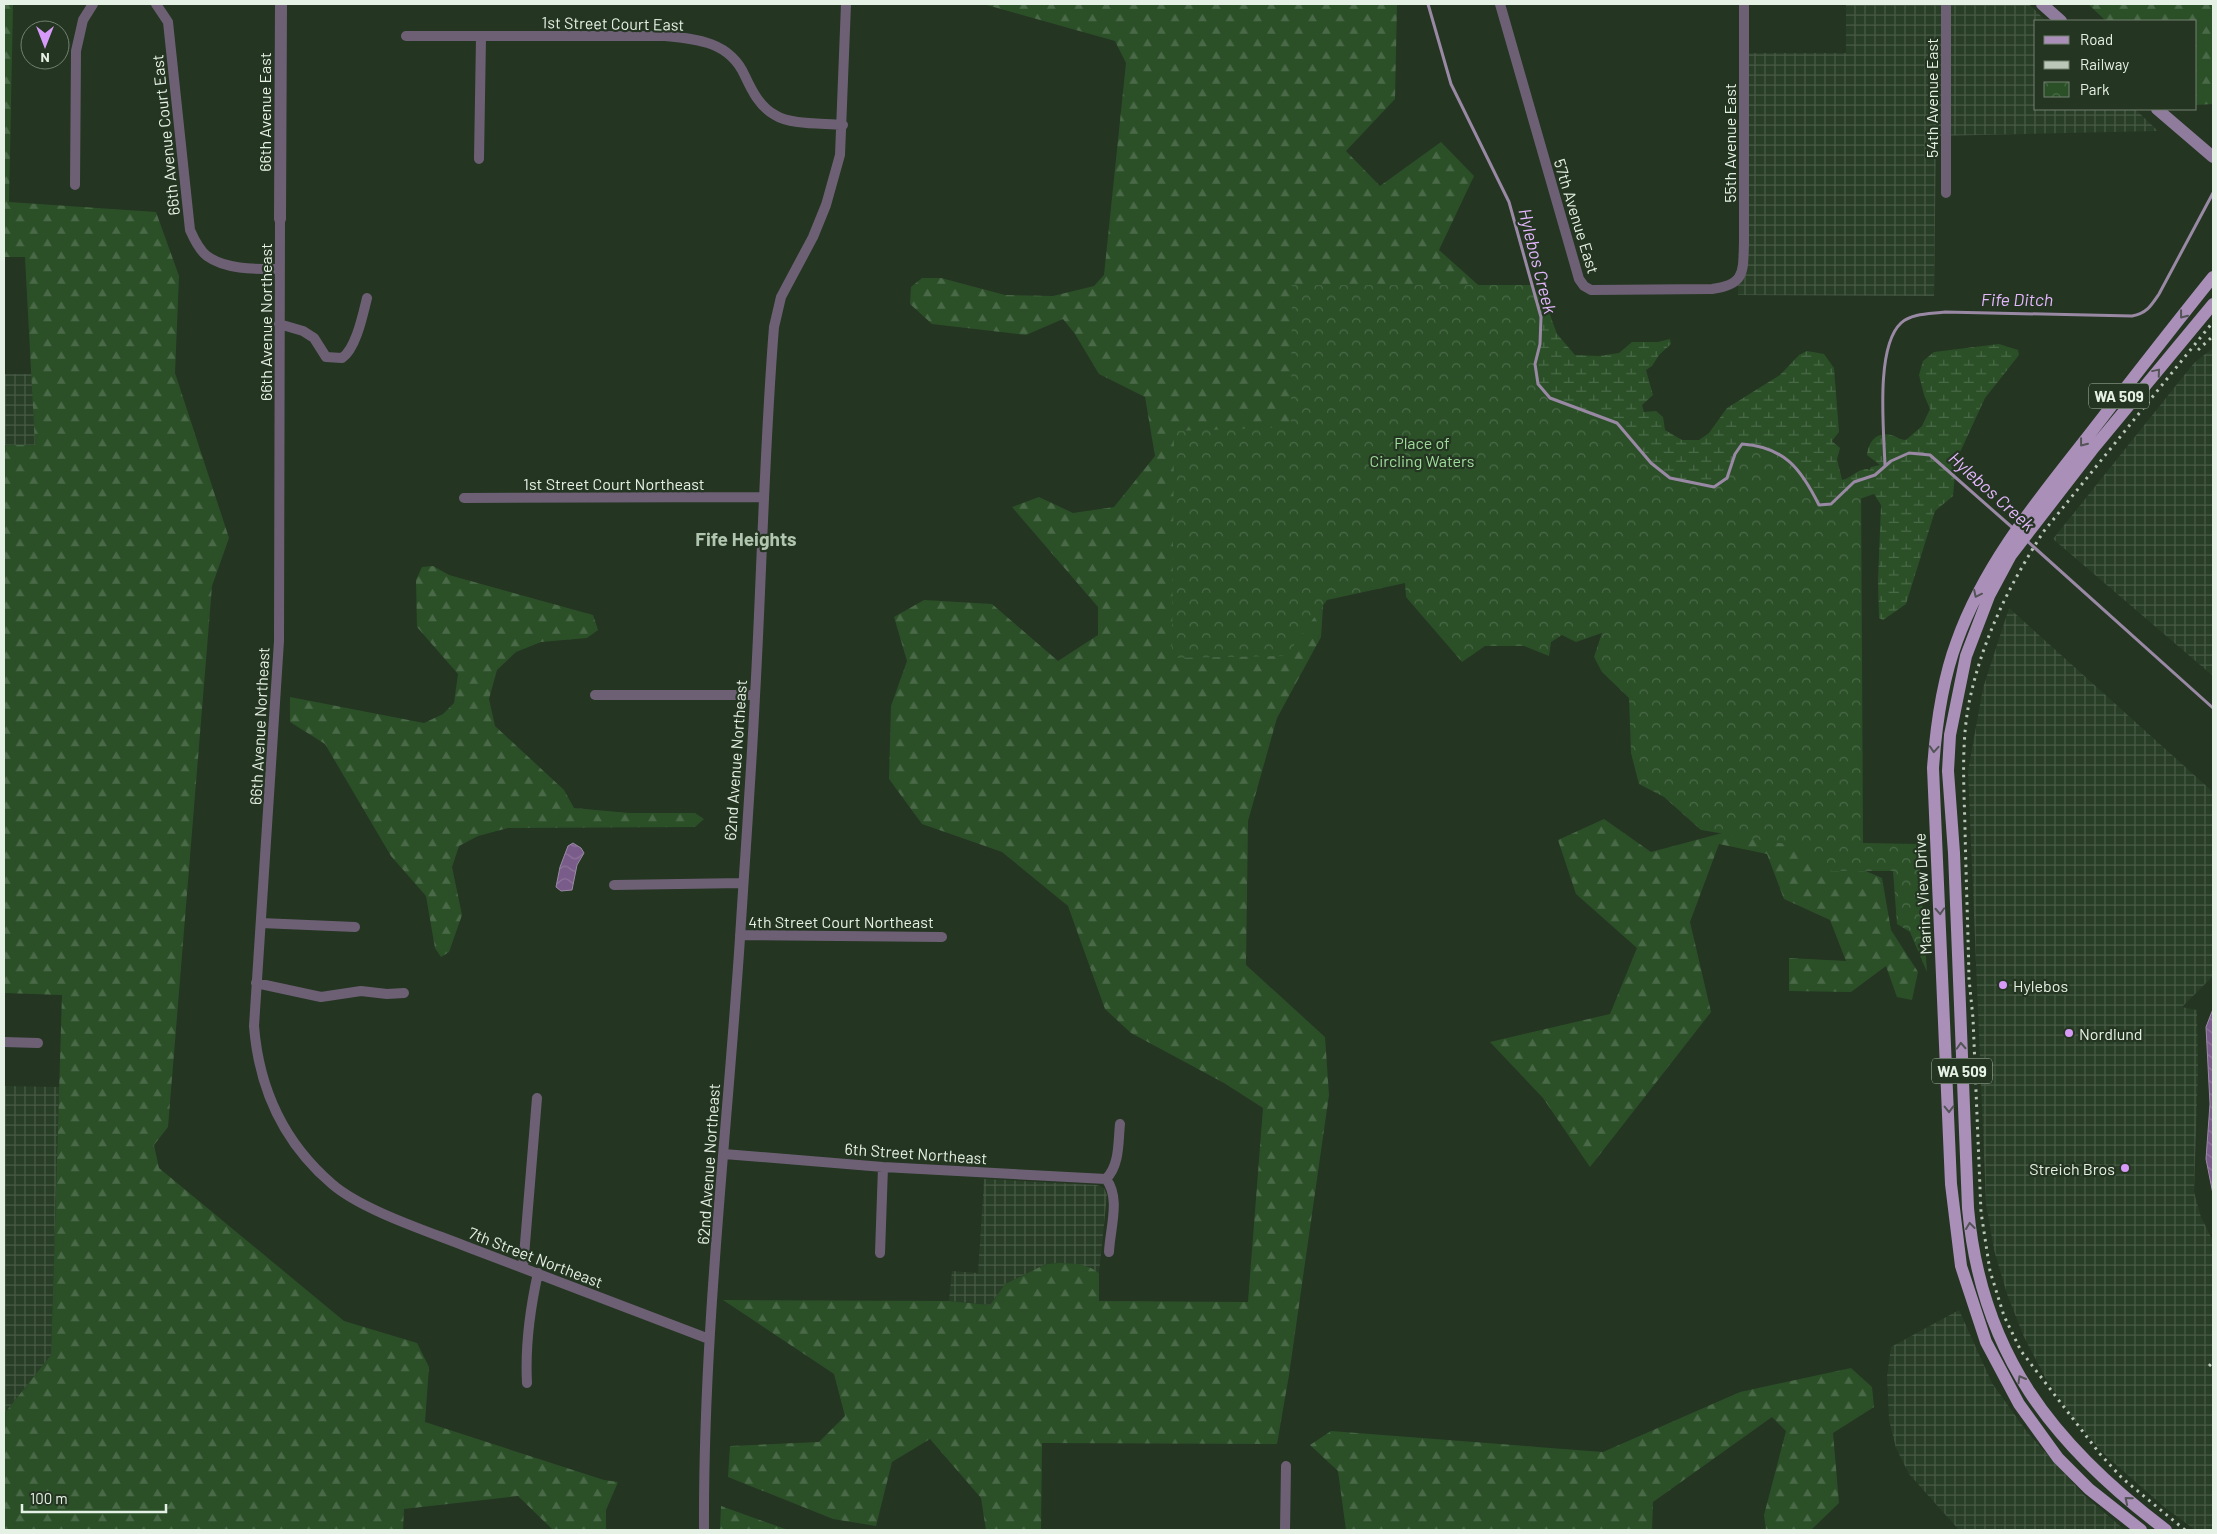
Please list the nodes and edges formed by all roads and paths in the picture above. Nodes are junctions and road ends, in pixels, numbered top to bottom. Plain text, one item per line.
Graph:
1 (93, 4) edge
2 (156, 4) edge
3 (280, 4) edge
4 (846, 4) edge
5 (1500, 4) edge
6 (1744, 4) edge
7 (1946, 4) edge
8 (2042, 4) edge
9 (2059, 20) edge
10 (406, 36) dead end
11 (481, 37) junction
12 (2158, 110) edge
13 (842, 125) junction
14 (2213, 157) edge
15 (479, 159) dead end
16 (75, 185) dead end
17 (1946, 193) dead end
18 (280, 220) joint
19 (279, 268) junction
20 (2213, 277) edge
21 (1737, 281) joint
22 (367, 298) dead end
23 (2213, 304) edge
24 (279, 324) junction
25 (464, 498) dead end
26 (764, 498) junction
27 (2031, 519) junction
28 (2007, 553) junction
29 (595, 695) dead end
30 (755, 695) junction
31 (742, 883) junction
32 (614, 885) dead end
33 (261, 923) junction
34 (355, 927) dead end
35 (740, 935) junction
36 (942, 937) dead end
37 (256, 983) junction
38 (404, 993) dead end
39 (4, 1042) edge
40 (38, 1043) dead end
41 (537, 1098) dead end
42 (1120, 1124) dead end
43 (724, 1154) junction
44 (883, 1167) junction
45 (1106, 1178) junction
46 (354, 1199) joint
47 (1109, 1252) dead end
48 (880, 1253) dead end
49 (524, 1268) junction
50 (538, 1273) junction
51 (709, 1339) junction
52 (527, 1383) dead end
53 (1286, 1466) dead end
54 (704, 1530) edge
55 (1285, 1530) edge
56 (2141, 1530) edge
57 (2166, 1530) edge

1 - 16 street
2 - 19 street, 66th Avenue Court East
3 - 18 street, 66th Avenue East
4 - 13 street, 62nd Avenue Northeast
5 - 21 street, 57th Avenue East
6 - 21 street, 55th Avenue East
7 - 17 street, 54th Avenue East
8 - 9 main road
10 - 11 street, 1st Street Court East
11 - 13 street, 1st Street Court East
11 - 15 street
12 - 14 main road
13 - 26 street, 62nd Avenue Northeast
18 - 19 street, 66th Avenue Northeast
19 - 24 street, 66th Avenue Northeast
20 -> 27 main road, Marine View Drive / WA 509
22 - 24 street
27 -> 23 main road, Marine View Drive / WA 509
24 - 33 street, 66th Avenue Northeast
25 - 26 street, 1st Street Court Northeast
26 - 30 street, 62nd Avenue Northeast
27 - 28 main road, Marine View Drive / WA 509
28 -> 56 main road, Marine View Drive / WA 509
57 -> 28 main road, Marine View Drive / WA 509
29 - 30 street
30 - 31 street, 62nd Avenue Northeast
31 - 32 street
31 - 35 street, 62nd Avenue Northeast
33 - 34 street
33 - 37 street, 66th Avenue Northeast
35 - 36 street, 4th Street Court Northeast
35 - 43 street, 62nd Avenue Northeast
37 - 38 street
37 - 46 street, 66th Avenue Northeast
39 - 40 street
41 - 49 street
42 - 45 street
43 - 44 street, 6th Street Northeast
43 - 51 street, 62nd Avenue Northeast
44 - 45 street, 6th Street Northeast
44 - 48 street
45 - 47 street
46 - 49 street, 7th Street Northeast
49 - 50 street, 7th Street Northeast
50 - 51 street, 7th Street Northeast
50 - 52 street
51 - 54 street, 62nd Avenue Northeast
53 - 55 street

